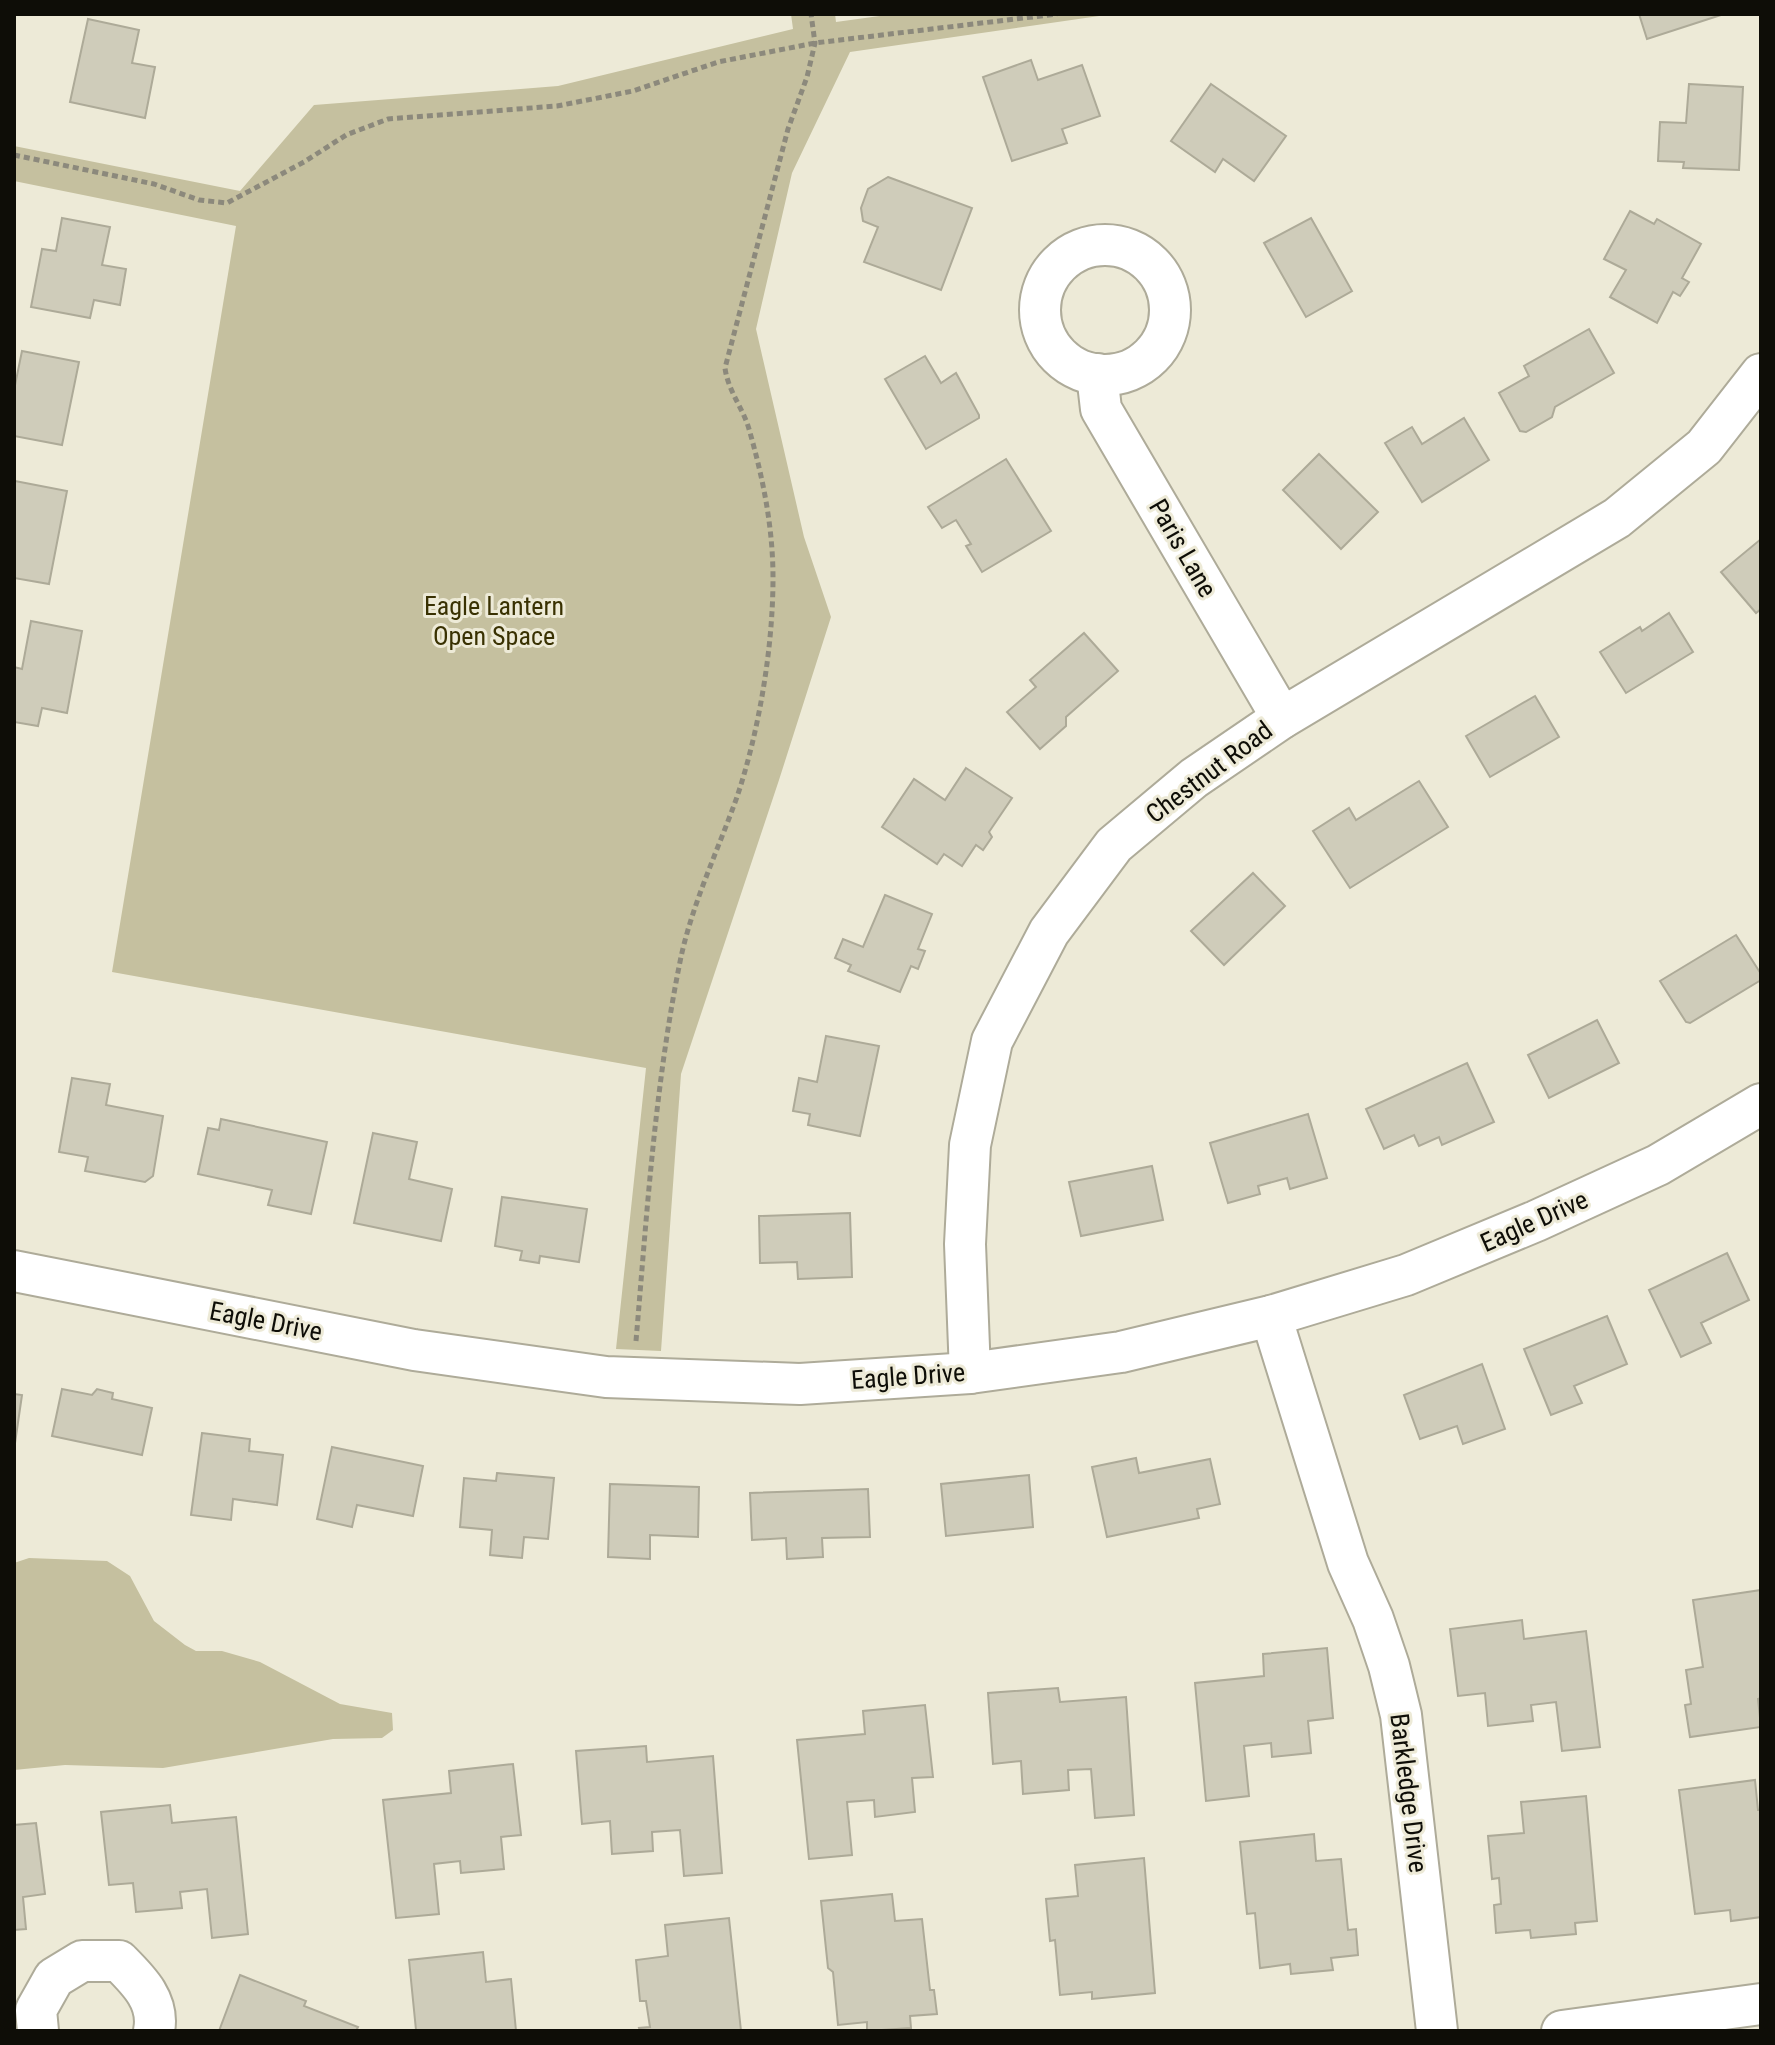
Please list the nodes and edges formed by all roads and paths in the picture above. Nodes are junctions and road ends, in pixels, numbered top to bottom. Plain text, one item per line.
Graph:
1 (811, 14) edge
2 (1057, 14) edge
3 (815, 43) junction
4 (14, 155) edge
5 (1097, 374) dead end
6 (1761, 374) edge
7 (1282, 718) junction
8 (1761, 1104) edge
9 (14, 1271) edge
10 (1271, 1316) junction
11 (970, 1373) junction
12 (633, 1378) junction
13 (1761, 2004) edge
14 (38, 2031) edge
15 (154, 2031) edge
16 (1437, 2031) edge
17 (1562, 2031) edge

1 - 3 path
2 - 3 path
3 - 4 path
3 - 12 path
5 - 7 street, Paris Lane
6 - 7 street, Chestnut Road
7 - 11 street, Chestnut Road
8 - 10 street, Eagle Drive
9 - 12 street, Eagle Drive
10 - 11 street, Eagle Drive
10 - 16 street, Barkledge Drive
11 - 12 street, Eagle Drive
13 - 17 street
14 - 15 street

